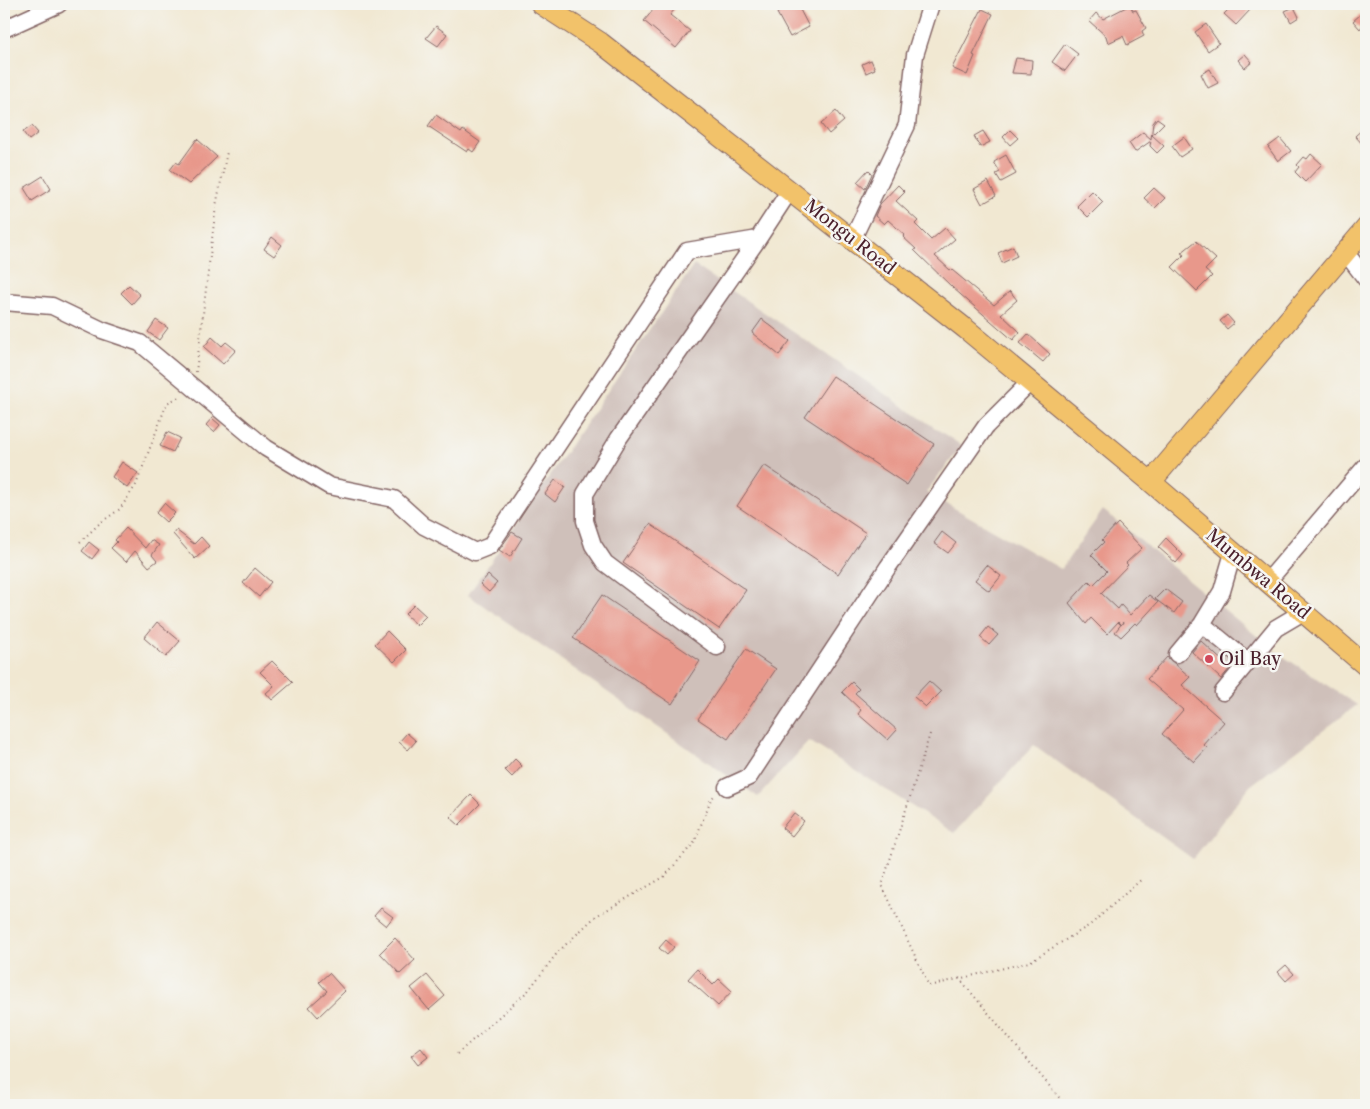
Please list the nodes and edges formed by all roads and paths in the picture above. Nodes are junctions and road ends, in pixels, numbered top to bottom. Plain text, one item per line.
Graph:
1 (59, 4) edge
2 (541, 4) edge
3 (930, 4) edge
4 (4, 28) edge
5 (790, 190) junction
6 (1366, 228) edge
7 (853, 238) junction
8 (758, 239) junction
9 (1346, 253) junction
10 (1366, 279) edge
11 (4, 302) edge
12 (1030, 382) junction
13 (1366, 466) edge
14 (1151, 482) junction
15 (1233, 553) junction
16 (1267, 582) junction
17 (1303, 612) junction
18 (1202, 624) junction
19 (717, 647) dead end
20 (1177, 654) dead end
21 (1247, 661) junction
22 (1366, 666) edge
23 (1222, 692) dead end
24 (930, 734) dead end
25 (727, 787) joint
26 (1143, 878) dead end
27 (960, 978) junction
28 (457, 1054) dead end
29 (1061, 1105) edge

1 - 4 street
2 - 5 main road, Mongu Road
3 - 7 street
5 - 7 main road, Mongu Road
5 - 8 street
6 - 9 main road
7 - 12 main road, Mongu Road
8 - 11 street
8 - 19 street
9 - 10 street
9 - 14 main road
12 - 14 main road, Mongu Road
12 - 25 street
13 - 16 street
14 - 15 main road, Mumbwa Road
15 - 16 main road, Mumbwa Road
15 - 18 street
16 - 17 main road, Mumbwa Road
17 - 21 street
17 - 22 main road, Mumbwa Road
18 - 20 street
18 - 21 street
21 - 23 street
24 - 27 path
25 - 28 path
26 - 27 path
27 - 29 path

